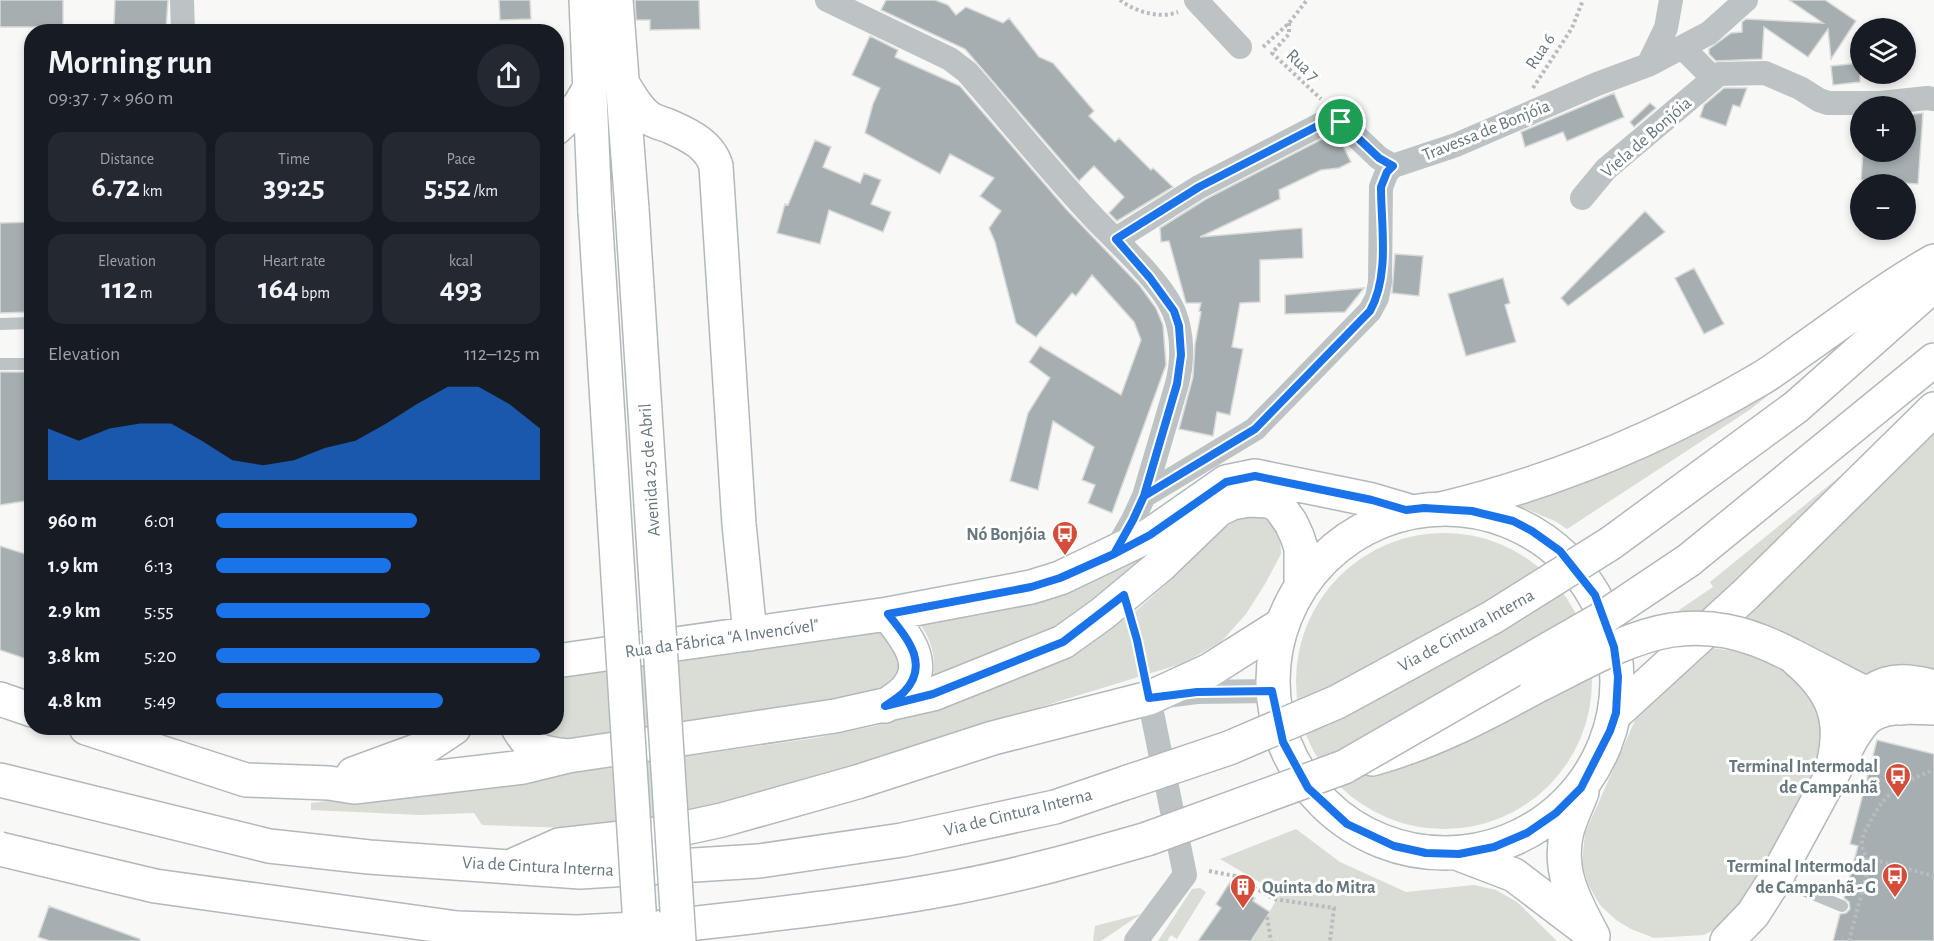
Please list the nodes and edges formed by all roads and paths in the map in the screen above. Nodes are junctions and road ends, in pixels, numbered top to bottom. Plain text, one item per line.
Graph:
1 (182, 0) edge
2 (586, 0) edge
3 (616, 0) edge
4 (827, 0) edge
5 (1120, 0) edge
6 (1307, 0) edge
7 (1583, 0) edge
8 (1671, 0) edge
9 (1746, 0) edge
10 (1197, 2) edge
11 (1289, 23) junction
12 (183, 24) edge
13 (1240, 47) joint
14 (1682, 47) junction
15 (1648, 65) junction
16 (1713, 78) junction
17 (623, 84) junction
18 (589, 89) junction
19 (1934, 99) edge
20 (1518, 117) junction
21 (564, 120) edge
22 (1341, 122) junction
23 (696, 141) junction
24 (564, 146) edge
25 (1393, 166) junction
26 (593, 170) junction
27 (632, 194) junction
28 (1582, 198) dead end
29 (1116, 239) junction
30 (1934, 261) edge
31 (1934, 285) edge
32 (24, 323) edge
33 (0, 324) edge
34 (1934, 360) edge
35 (0, 364) edge
36 (24, 364) edge
37 (1934, 409) edge
38 (1144, 496) junction
39 (1441, 508) junction
40 (1406, 510) junction
41 (1114, 554) junction
42 (1301, 584) junction
43 (1124, 595) junction
44 (888, 614) junction
45 (1281, 625) junction
46 (750, 634) junction
47 (1791, 655) junction
48 (564, 661) edge
49 (1934, 687) edge
50 (1272, 691) junction
51 (1866, 694) junction
52 (1149, 698) junction
53 (0, 699) edge
54 (885, 706) junction
55 (24, 707) edge
56 (1901, 708) junction
57 (1934, 708) edge
58 (1616, 713) junction
59 (1838, 725) junction
60 (108, 735) edge
61 (444, 735) edge
62 (523, 735) edge
63 (568, 756) junction
64 (1344, 767) junction
65 (1934, 770) edge
66 (1588, 775) junction
67 (0, 780) edge
68 (329, 783) junction
69 (1828, 785) junction
70 (0, 849) edge
71 (1459, 854) junction
72 (1878, 855) dead end
73 (1869, 861) junction
74 (511, 866) junction
75 (1209, 871) dead end
76 (1867, 873) junction
77 (1934, 876) edge
78 (1776, 878) junction
79 (1842, 906) dead end
80 (1267, 916) dead end
81 (658, 937) edge
82 (1596, 939) edge
83 (1136, 941) edge
84 (1271, 941) edge
85 (1330, 941) edge
86 (1727, 941) edge
87 (1849, 941) edge

1 - 12 street
2 - 18 main road, Avenida 25 de Abril
3 - 17 main road, Avenida 25 de Abril
4 - 29 street
5 - 10 path
6 - 11 path
7 - 20 path, Rua 6
8 - 15 street
9 - 14 street, Travessa de Bonjóia
10 - 13 street
11 - 13 path
11 - 22 path, Rua 7
14 - 15 street, Travessa de Bonjóia
14 - 16 street
15 - 20 street, Travessa de Bonjóia
16 - 19 street
16 - 28 street, Viela de Bonjóia
17 - 23 main road
17 - 27 main road, Avenida 25 de Abril
18 - 21 main road
18 - 26 main road, Avenida 25 de Abril
20 - 25 street, Travessa de Bonjóia
22 - 25 street
22 - 29 street
23 - 27 main road
23 - 46 main road
24 - 26 main road
25 - 38 street
26 - 81 main road, Avenida 25 de Abril, bridge
27 - 81 main road, Avenida 25 de Abril, bridge
29 - 38 street
30 - 39 main road
31 - 74 main road, Via de Cintura Interna, bridge
32 - 33 lane
34 - 64 main road, bridge
35 - 36 lane
37 - 58 main road
38 - 41 street
39 - 40 main road
39 - 58 main road
40 - 41 main road, Rua da Fábrica "A Invencível"
40 - 42 main road
41 - 44 main road, Rua da Fábrica "A Invencível"
42 - 43 main road
42 - 45 main road
43 - 52 path
43 - 54 main road
44 - 46 main road, Rua da Fábrica "A Invencível"
44 - 54 main road
45 - 50 main road
45 - 52 main road
46 - 48 main road, Rua da Fábrica "A Invencível"
47 - 51 main road
47 - 59 main road
47 - 64 main road, bridge
49 - 51 main road
50 - 52 street
50 - 71 main road
51 - 56 main road
51 - 59 main road
52 - 74 main road
52 - 83 street
53 - 55 main road
54 - 63 main road
56 - 57 main road
56 - 69 main road
58 - 66 main road
59 - 69 main road
60 - 68 main road
61 - 68 main road
62 - 63 main road
63 - 68 main road
64 - 81 main road, bridge
65 - 73 path
66 - 71 main road
66 - 82 main road
67 - 74 main road, Via de Cintura Interna
69 - 78 main road
70 - 81 main road, bridge
71 - 82 main road
72 - 76 path, bridge
73 - 76 path, bridge
73 - 77 path
75 - 85 path
76 - 87 path, bridge
78 - 79 lane
78 - 86 main road
80 - 84 path

